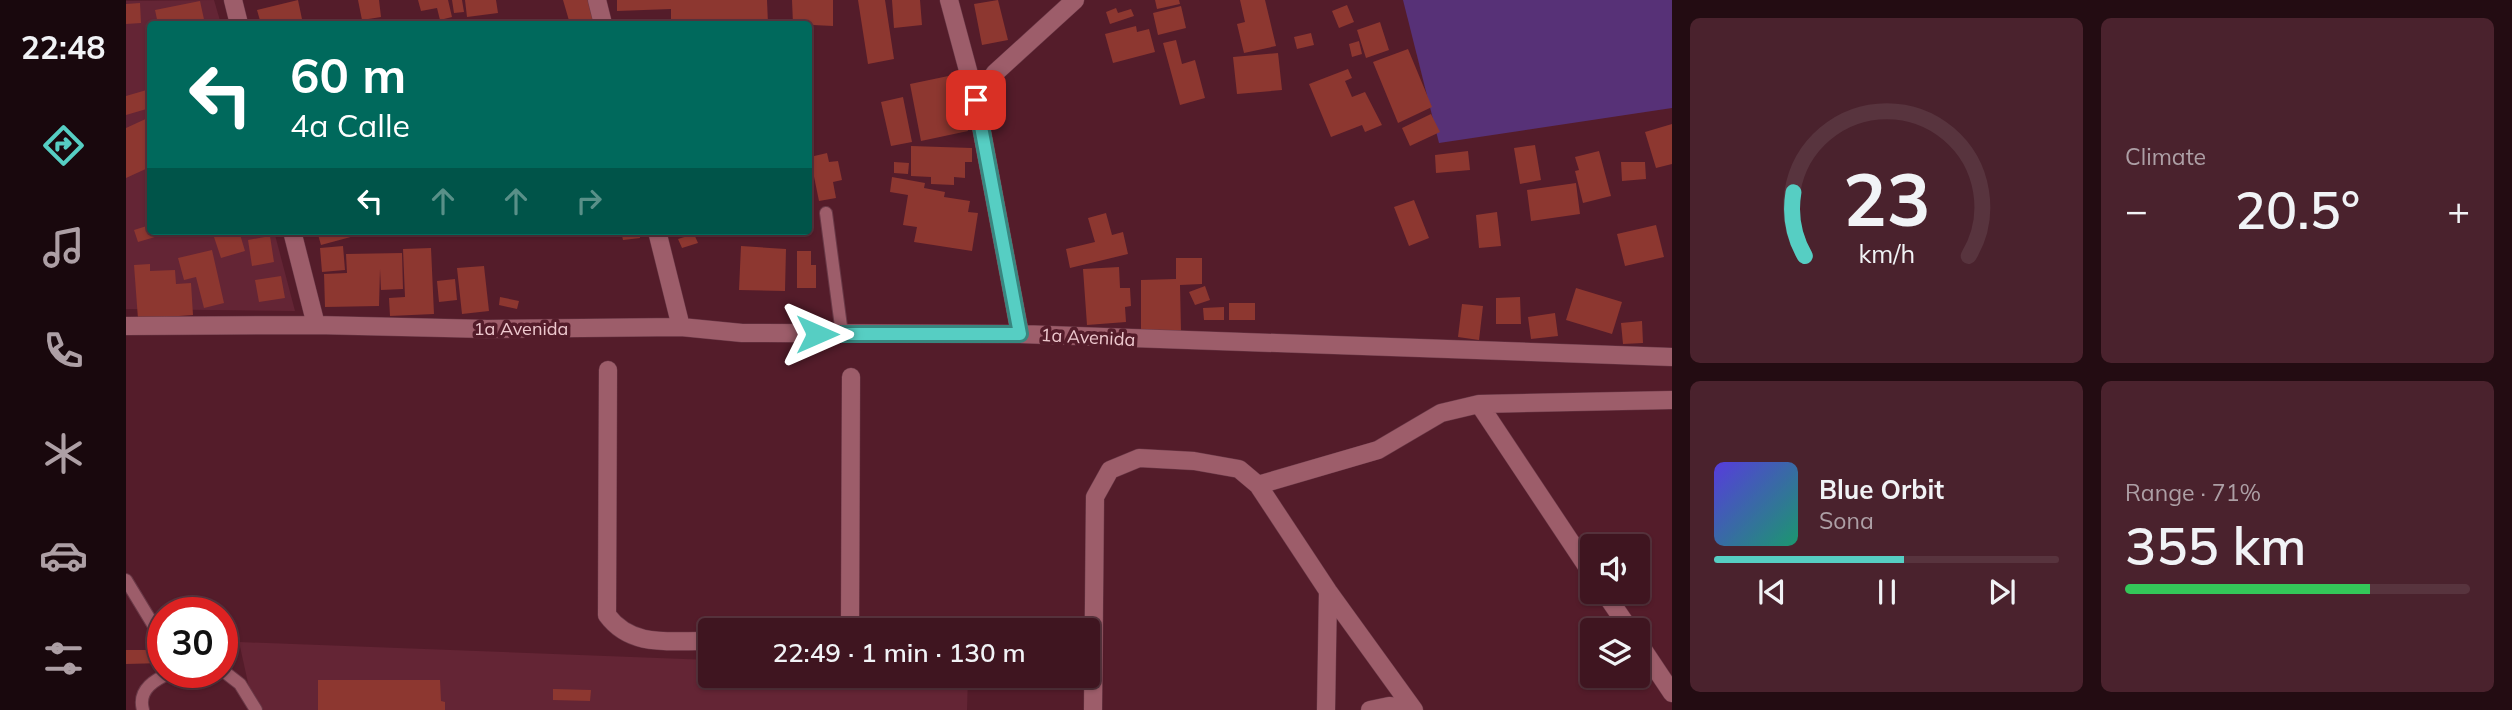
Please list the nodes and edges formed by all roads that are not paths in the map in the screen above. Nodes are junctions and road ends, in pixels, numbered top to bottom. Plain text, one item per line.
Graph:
1 (233, 0) edge
2 (597, 0) edge
3 (949, 0) edge
4 (1075, 0) edge
5 (238, 21) edge
6 (602, 21) edge
7 (976, 100) junction
8 (826, 213) dead end
9 (293, 235) edge
10 (658, 235) edge
11 (316, 325) junction
12 (126, 326) edge
13 (681, 327) junction
14 (842, 334) junction
15 (1020, 334) junction
16 (1672, 357) edge
17 (608, 370) dead end
18 (851, 377) dead end
19 (1672, 400) edge
20 (1479, 404) junction
21 (1258, 485) junction
22 (1580, 556) edge
23 (126, 580) edge
24 (1328, 591) junction
25 (147, 615) edge
26 (850, 618) edge
27 (1092, 618) edge
28 (698, 641) edge
29 (1650, 660) edge
30 (238, 682) edge
31 (147, 688) edge
32 (1092, 688) edge
33 (1672, 693) edge
34 (1414, 709) edge
35 (143, 710) edge
36 (256, 710) edge
37 (1093, 710) edge
38 (1326, 710) edge
39 (1370, 710) edge

1 - 5 street
2 - 6 street
3 - 7 street
4 - 7 street
7 - 15 street
8 - 14 lane
9 - 11 street
10 - 13 street
11 - 12 street, 1a Avenida
11 - 13 street, 1a Avenida
13 - 14 street, 1a Avenida
14 - 15 street, 1a Avenida
15 - 16 street, 1a Avenida
17 - 28 street
18 - 26 street
19 - 20 street
20 - 21 street
20 - 22 street
21 - 24 street
21 - 27 street
23 - 25 lane
24 - 34 street
24 - 38 street
29 - 33 street
30 - 36 lane
31 - 35 lane
32 - 37 street
34 - 39 street

